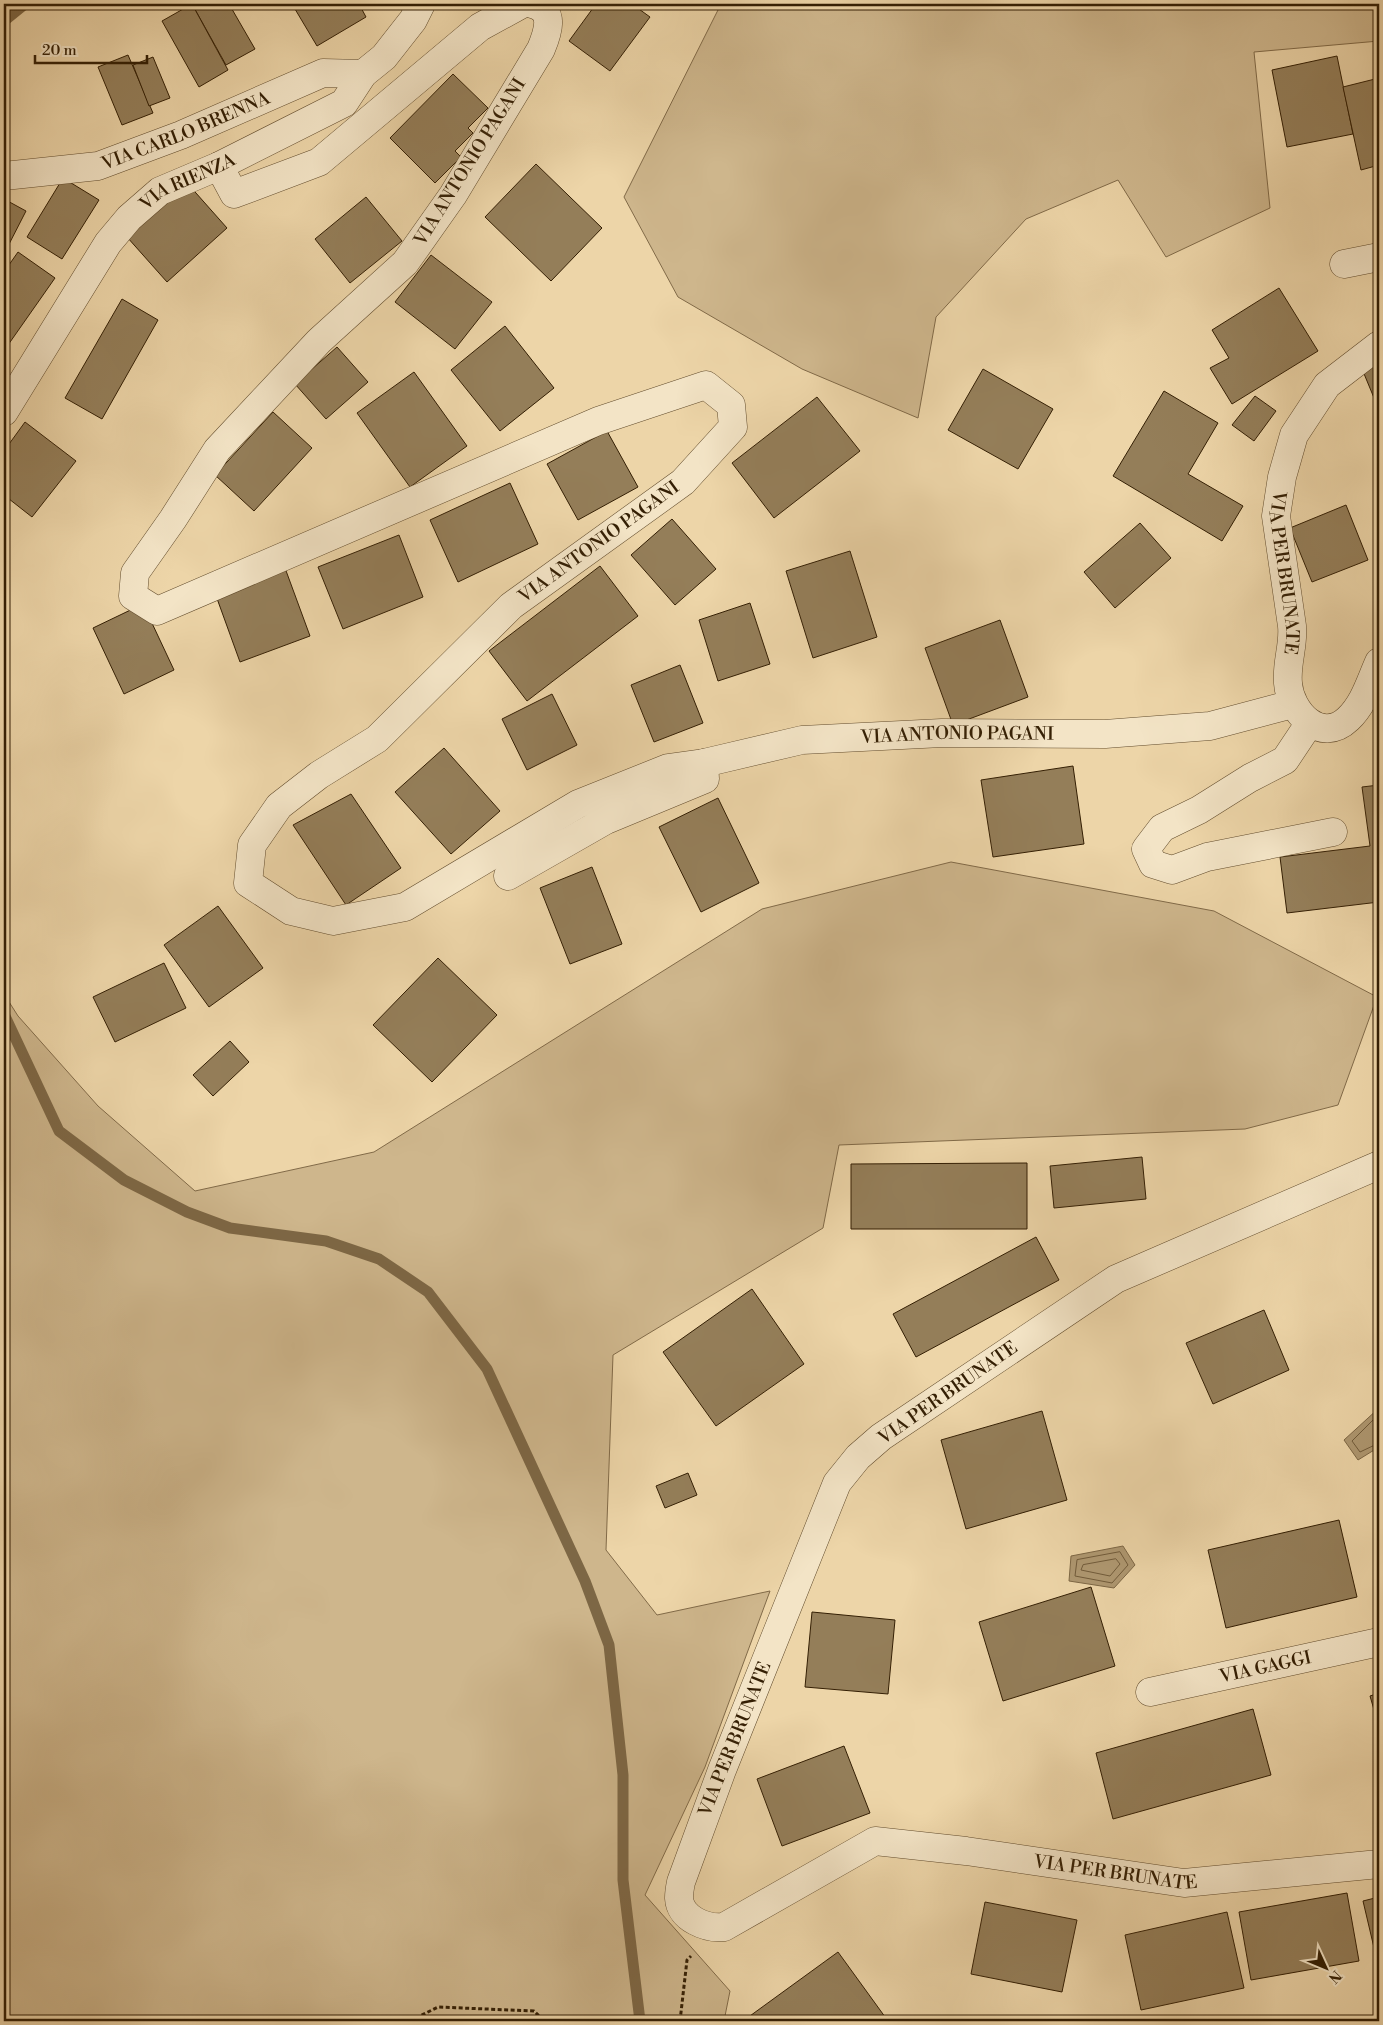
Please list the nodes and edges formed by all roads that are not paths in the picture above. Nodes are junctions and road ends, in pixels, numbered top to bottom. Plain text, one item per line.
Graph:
1 (421, 4) edge
2 (522, 4) edge
3 (532, 4) edge
4 (363, 74) junction
5 (219, 166) junction
6 (4, 176) edge
7 (1379, 257) edge
8 (1344, 264) dead end
9 (1379, 345) edge
10 (4, 412) edge
11 (1379, 662) edge
12 (1301, 714) junction
13 (704, 763) junction
14 (1333, 832) dead end
15 (508, 876) dead end
16 (1379, 1165) edge
17 (1379, 1642) edge
18 (1150, 1692) dead end
19 (1379, 1864) edge

1 - 4 street, VIA RIENZA
2 - 5 street
3 - 13 street, VIA ANTONIO PAGANI
4 - 5 street, VIA RIENZA
4 - 6 street, VIA CARLO BRENNA
5 - 10 street, VIA RIENZA
7 - 8 street
9 - 12 street, VIA PER BRUNATE
11 - 12 street
12 - 13 street, VIA ANTONIO PAGANI
12 - 14 street
13 - 15 street
16 - 19 street, VIA PER BRUNATE
17 - 18 street, VIA GAGGI

